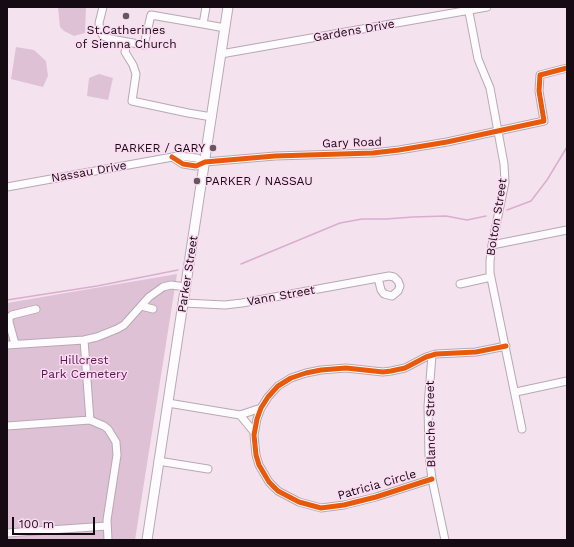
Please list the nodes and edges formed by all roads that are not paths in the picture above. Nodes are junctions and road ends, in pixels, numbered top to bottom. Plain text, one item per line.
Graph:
1 (103, 7) edge
2 (206, 7) edge
3 (228, 7) edge
4 (487, 7) edge
5 (468, 8) edge
6 (203, 24) junction
7 (225, 28) junction
8 (127, 42) junction
9 (221, 54) junction
10 (567, 68) edge
11 (212, 117) junction
12 (497, 131) junction
13 (205, 162) junction
14 (7, 187) edge
15 (567, 230) edge
16 (492, 245) junction
17 (491, 277) junction
18 (378, 278) dead end
19 (460, 284) dead end
20 (186, 288) junction
21 (184, 303) junction
22 (141, 306) junction
23 (36, 309) dead end
24 (153, 309) dead end
25 (84, 340) junction
26 (15, 344) junction
27 (7, 345) edge
28 (506, 346) junction
29 (432, 355) junction
30 (567, 381) edge
31 (516, 392) junction
32 (168, 403) junction
33 (262, 408) junction
34 (240, 415) junction
35 (90, 420) junction
36 (7, 426) edge
37 (522, 429) dead end
38 (254, 432) junction
39 (158, 461) junction
40 (208, 469) dead end
41 (432, 479) junction
42 (107, 526) junction
43 (17, 532) junction
44 (7, 533) edge
45 (18, 540) edge
46 (108, 540) edge
47 (147, 540) edge
48 (445, 540) edge

1 - 8 street
2 - 6 street
3 - 7 main road, Parker Street
4 - 5 street, Gardens Drive
5 - 9 street, Gardens Drive
5 - 12 street, Bolton Street
6 - 7 street
6 - 8 street
7 - 9 main road, Parker Street
8 - 11 street
9 - 11 main road, Parker Street
10 - 12 street, Gary Road
11 - 13 main road, Parker Street
12 - 13 street, Gary Road
12 - 16 street, Bolton Street
13 - 14 street, Nassau Drive
13 - 20 main road, Parker Street
15 - 16 street
16 - 17 street, Bolton Street
17 - 19 street
17 - 28 street, Bolton Street
18 - 21 street, Vann Street
20 - 21 main road, Parker Street
20 - 22 street
21 - 32 main road, Parker Street
22 - 24 street
22 - 25 street
23 - 26 street
25 - 26 street
25 - 35 street
26 - 27 street
28 - 29 street, Patricia Circle
28 - 31 street, Bolton Street
29 - 33 street, Patricia Circle
29 - 41 street, Blanche Street
30 - 31 street
31 - 37 street, Bolton Street
32 - 34 street
32 - 39 main road, Parker Street
33 - 34 street
33 - 38 street, Patricia Circle
34 - 38 street
35 - 36 street
35 - 42 street
38 - 41 street, Patricia Circle
39 - 40 street
39 - 47 main road, Parker Street
41 - 48 street, Blanche Street
42 - 43 street
42 - 46 street
43 - 44 street
43 - 45 street

